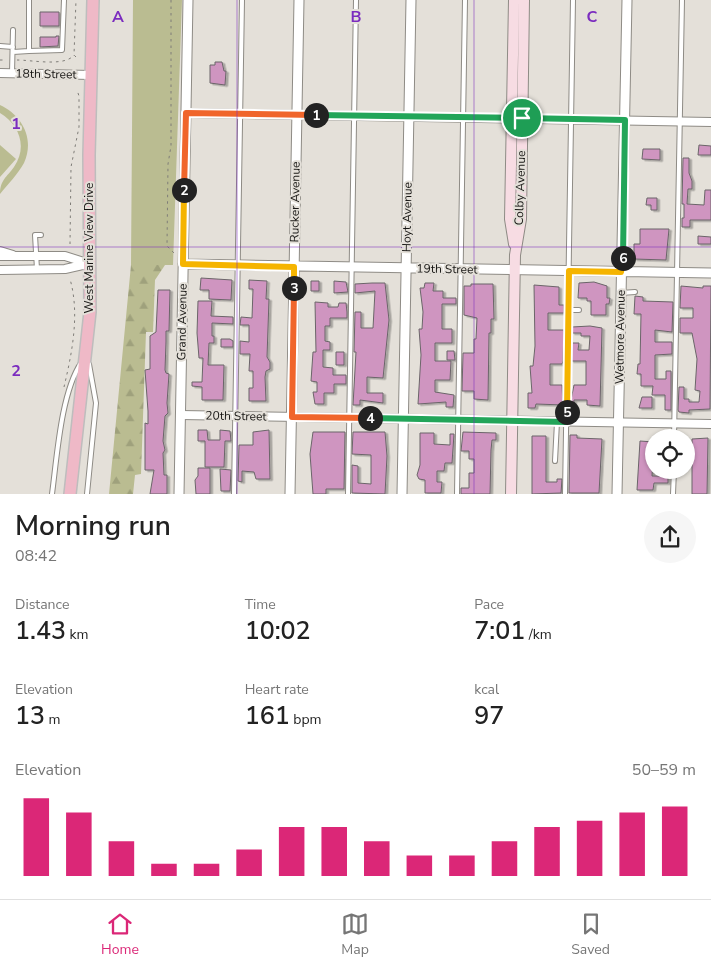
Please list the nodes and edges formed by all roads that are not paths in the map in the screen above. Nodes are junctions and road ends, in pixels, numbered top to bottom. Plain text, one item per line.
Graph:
1 (28, 0) edge
2 (64, 0) edge
3 (93, 0) edge
4 (188, 0) edge
5 (242, 0) edge
6 (299, 0) edge
7 (356, 0) edge
8 (411, 0) edge
9 (465, 0) edge
10 (514, 0) edge
11 (524, 0) edge
12 (573, 0) edge
13 (627, 0) edge
14 (682, 0) edge
15 (13, 30) dead end
16 (0, 46) edge
17 (13, 49) junction
18 (29, 51) junction
19 (0, 73) edge
20 (12, 73) junction
21 (91, 75) junction
22 (186, 113) junction
23 (240, 114) junction
24 (297, 114) junction
25 (353, 116) junction
26 (409, 117) junction
27 (463, 117) junction
28 (517, 118) junction
29 (571, 119) junction
30 (625, 120) junction
31 (680, 121) junction
32 (711, 122) edge
33 (41, 235) dead end
34 (0, 250) edge
35 (13, 255) junction
36 (0, 256) edge
37 (36, 256) junction
38 (183, 259) junction
39 (90, 264) junction
40 (238, 266) junction
41 (294, 267) junction
42 (352, 268) junction
43 (406, 268) junction
44 (460, 269) junction
45 (0, 270) edge
46 (36, 270) junction
47 (515, 270) junction
48 (569, 271) junction
49 (621, 272) junction
50 (677, 272) junction
51 (711, 273) edge
52 (635, 292) dead end
53 (621, 293) junction
54 (670, 293) dead end
55 (677, 293) junction
56 (568, 310) junction
57 (578, 310) dead end
58 (86, 354) junction
59 (181, 415) junction
60 (235, 416) junction
61 (292, 417) junction
62 (349, 418) junction
63 (404, 419) junction
64 (458, 420) junction
65 (512, 421) junction
66 (557, 422) junction
67 (566, 422) junction
68 (619, 422) junction
69 (674, 424) junction
70 (711, 424) edge
71 (674, 429) edge
72 (555, 461) dead end
73 (674, 479) edge
74 (52, 494) edge
75 (70, 494) edge
76 (88, 494) edge
77 (179, 494) edge
78 (234, 494) edge
79 (290, 494) edge
80 (348, 494) edge
81 (402, 494) edge
82 (457, 494) edge
83 (511, 494) edge
84 (565, 494) edge
85 (618, 494) edge
86 (673, 494) edge

1 - 18 lane
2 - 18 lane
3 - 21 main road, West Marine View Drive
4 - 22 street, Grand Avenue
5 - 23 lane
6 - 24 street, Rucker Avenue
7 - 25 lane
8 - 26 street, Hoyt Avenue
9 - 27 lane
10 - 28 main road, Colby Avenue
11 - 28 main road, Colby Avenue
12 - 29 lane
13 - 30 street, Wetmore Avenue
14 - 31 lane
15 - 17 lane
16 - 17 lane
17 - 18 lane
17 - 20 lane
19 - 20 street, 18th Street
20 - 21 street, 18th Street
21 - 39 main road, West Marine View Drive
22 - 23 street
22 - 38 street, Grand Avenue
23 - 24 street
23 - 40 lane
24 - 25 street
24 - 41 street, Rucker Avenue
25 - 26 street
25 - 42 lane
26 - 27 street
26 - 43 street, Hoyt Avenue
27 - 28 street
27 - 44 lane
28 - 29 street
28 - 47 main road, Colby Avenue
29 - 30 street
29 - 48 lane
30 - 31 street
30 - 49 street, Wetmore Avenue
31 - 32 street
31 - 50 lane
33 - 37 lane
34 - 35 street
35 - 36 street
35 - 37 street
37 - 39 street
37 - 46 lane
38 - 40 street, 19th Street
38 - 59 street, Grand Avenue
39 - 46 street
39 - 58 main road, West Marine View Drive
40 - 41 street, 19th Street
40 - 60 lane
41 - 42 street, 19th Street
41 - 61 street, Rucker Avenue
42 - 43 street, 19th Street
42 - 62 lane
43 - 44 street, 19th Street
43 - 63 street, Hoyt Avenue
44 - 47 street, 19th Street
44 - 64 lane
45 - 46 street
47 - 48 street, 19th Street
47 - 65 main road, Colby Avenue
48 - 49 street, 19th Street
48 - 56 lane
49 - 50 street, 19th Street
49 - 53 street, Wetmore Avenue
50 - 51 street, 19th Street
50 - 55 lane
52 - 53 lane
53 - 68 street, Wetmore Avenue
54 - 55 lane
55 - 69 lane
56 - 57 lane
56 - 67 lane
58 - 74 lane
58 - 75 main road, West Marine View Drive
58 - 76 lane
59 - 60 street, 20th Street
59 - 77 street, Grand Avenue
60 - 61 street, 20th Street
60 - 78 lane
61 - 62 street, 20th Street
61 - 79 street, Rucker Avenue
62 - 63 street, 20th Street
62 - 80 lane
63 - 64 street, 20th Street
63 - 81 street, Hoyt Avenue
64 - 65 street, 20th Street
64 - 82 lane
65 - 66 street, 20th Street
65 - 83 main road, Colby Avenue
66 - 67 street, 20th Street
66 - 72 lane
67 - 68 street, 20th Street
67 - 84 lane
68 - 69 street, 20th Street
68 - 85 street, Wetmore Avenue
69 - 70 street, 20th Street
69 - 71 lane
73 - 86 lane

